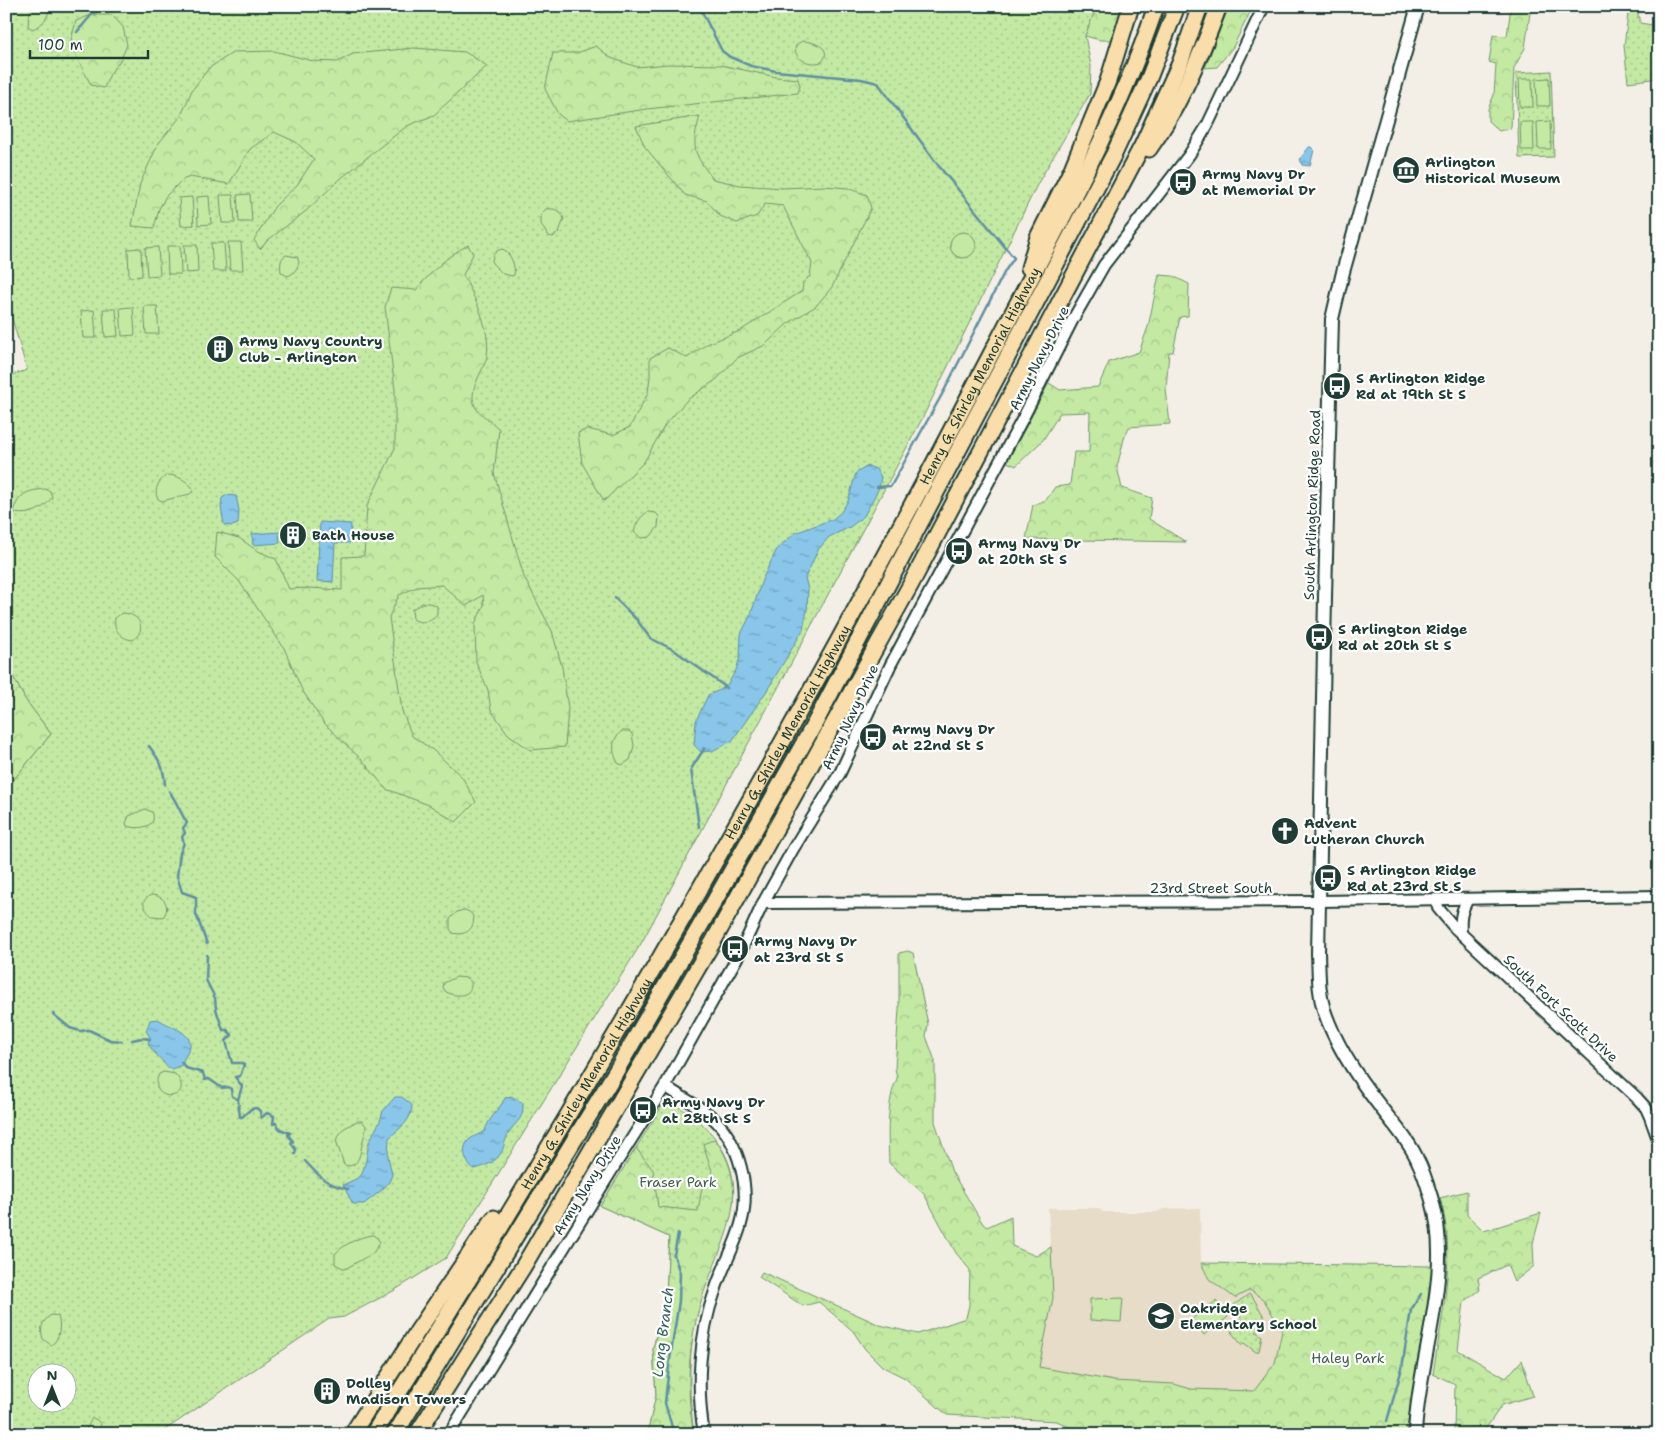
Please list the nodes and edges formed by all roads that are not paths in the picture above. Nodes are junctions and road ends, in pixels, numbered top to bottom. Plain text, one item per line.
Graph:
1 (1131, 6) edge
2 (1156, 6) edge
3 (1177, 6) edge
4 (1200, 6) edge
5 (1218, 6) edge
6 (1264, 6) edge
7 (1418, 6) edge
8 (1187, 65) junction
9 (1017, 305) junction
10 (1659, 896) edge
11 (1468, 899) junction
12 (1437, 900) junction
13 (1320, 901) junction
14 (763, 903) junction
15 (1461, 933) junction
16 (636, 999) junction
17 (666, 1086) junction
18 (1659, 1142) edge
19 (418, 1432) edge
20 (352, 1434) edge
21 (372, 1434) edge
22 (395, 1434) edge
23 (449, 1434) edge
24 (704, 1434) edge
25 (1416, 1434) edge

1 - 9 highway
2 - 9 highway, Henry G. Shirley Memorial Highway
3 - 22 highway
4 - 8 highway
5 - 8 highway
6 - 14 street, Army Navy Drive
7 - 13 main road, South Arlington Ridge Road
8 - 19 highway
9 - 16 highway, Henry G. Shirley Memorial Highway
10 - 11 street, 23rd Street South
11 - 12 street, 23rd Street South
11 - 15 street
12 - 13 street, 23rd Street South
12 - 15 street, South Fort Scott Drive
13 - 14 street, 23rd Street South
13 - 25 main road, South Arlington Ridge Road
14 - 17 street, Army Navy Drive
15 - 18 street, South Fort Scott Drive
16 - 20 highway
16 - 21 highway, Henry G. Shirley Memorial Highway
17 - 23 street, Army Navy Drive
17 - 24 street

